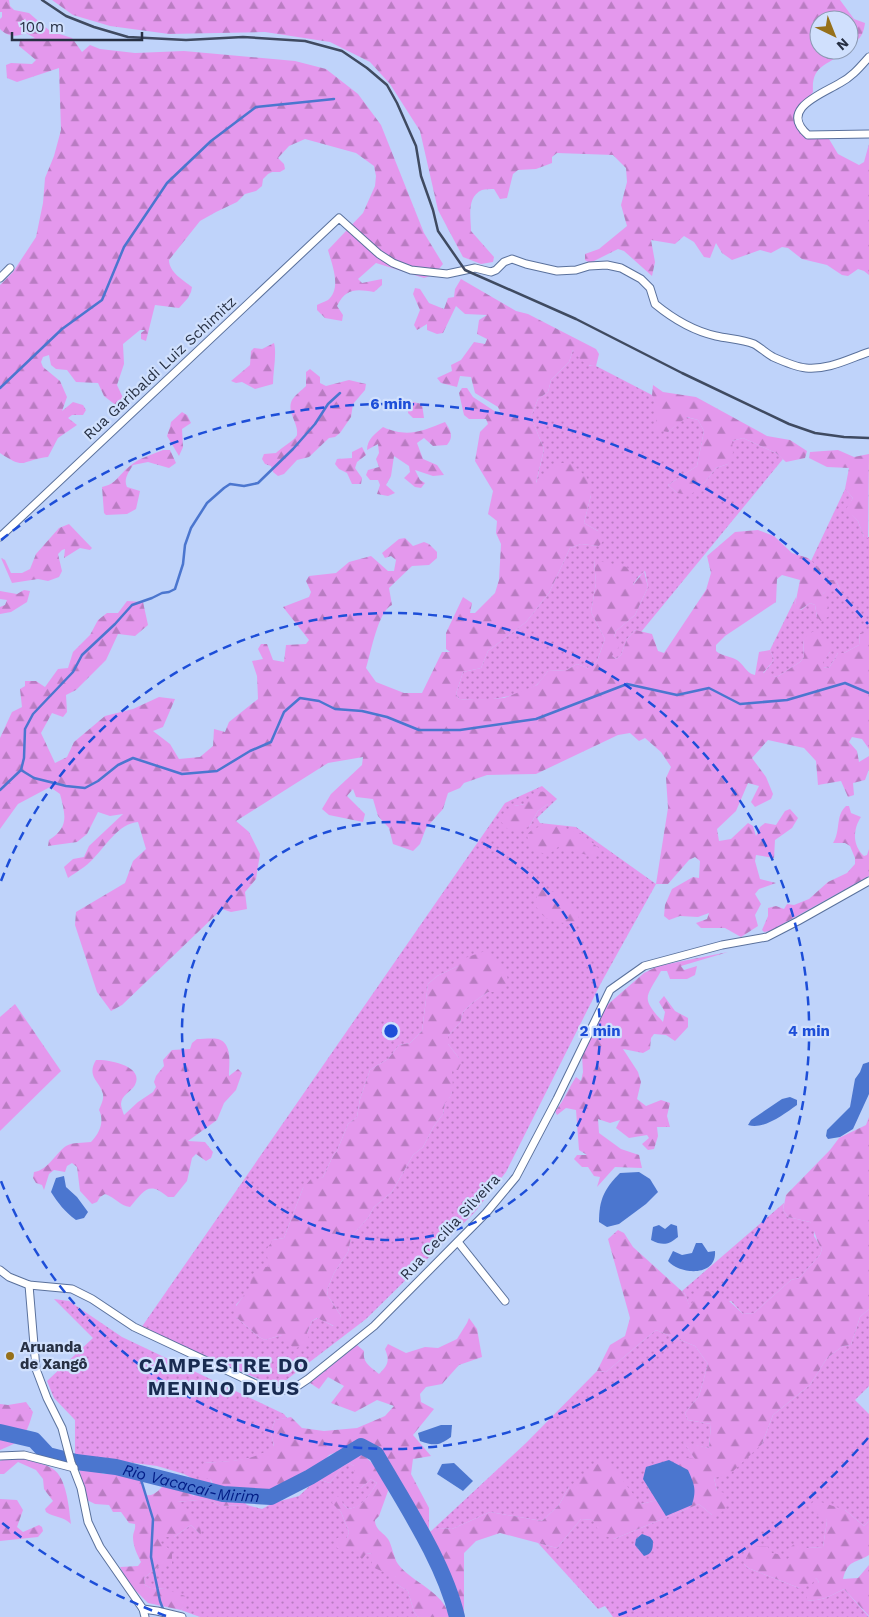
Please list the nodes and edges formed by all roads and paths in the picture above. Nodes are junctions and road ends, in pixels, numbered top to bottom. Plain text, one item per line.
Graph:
1 (869, 57) edge
2 (869, 134) edge
3 (10, 268) dead end
4 (0, 278) edge
5 (869, 352) edge
6 (0, 537) edge
7 (869, 880) edge
8 (458, 1242) junction
9 (0, 1270) edge
10 (29, 1286) junction
11 (504, 1301) dead end
12 (0, 1456) edge
13 (72, 1465) junction
14 (144, 1613) edge
15 (182, 1617) edge

1 - 2 street
3 - 4 street
5 - 6 street, Rua Garibaldi Luiz Schimitz
7 - 8 street, Rua Cecília Silveira
8 - 10 street, Rua Cecília Silveira
8 - 11 street
9 - 10 street
10 - 13 street
12 - 13 street
13 - 14 street
14 - 15 street

